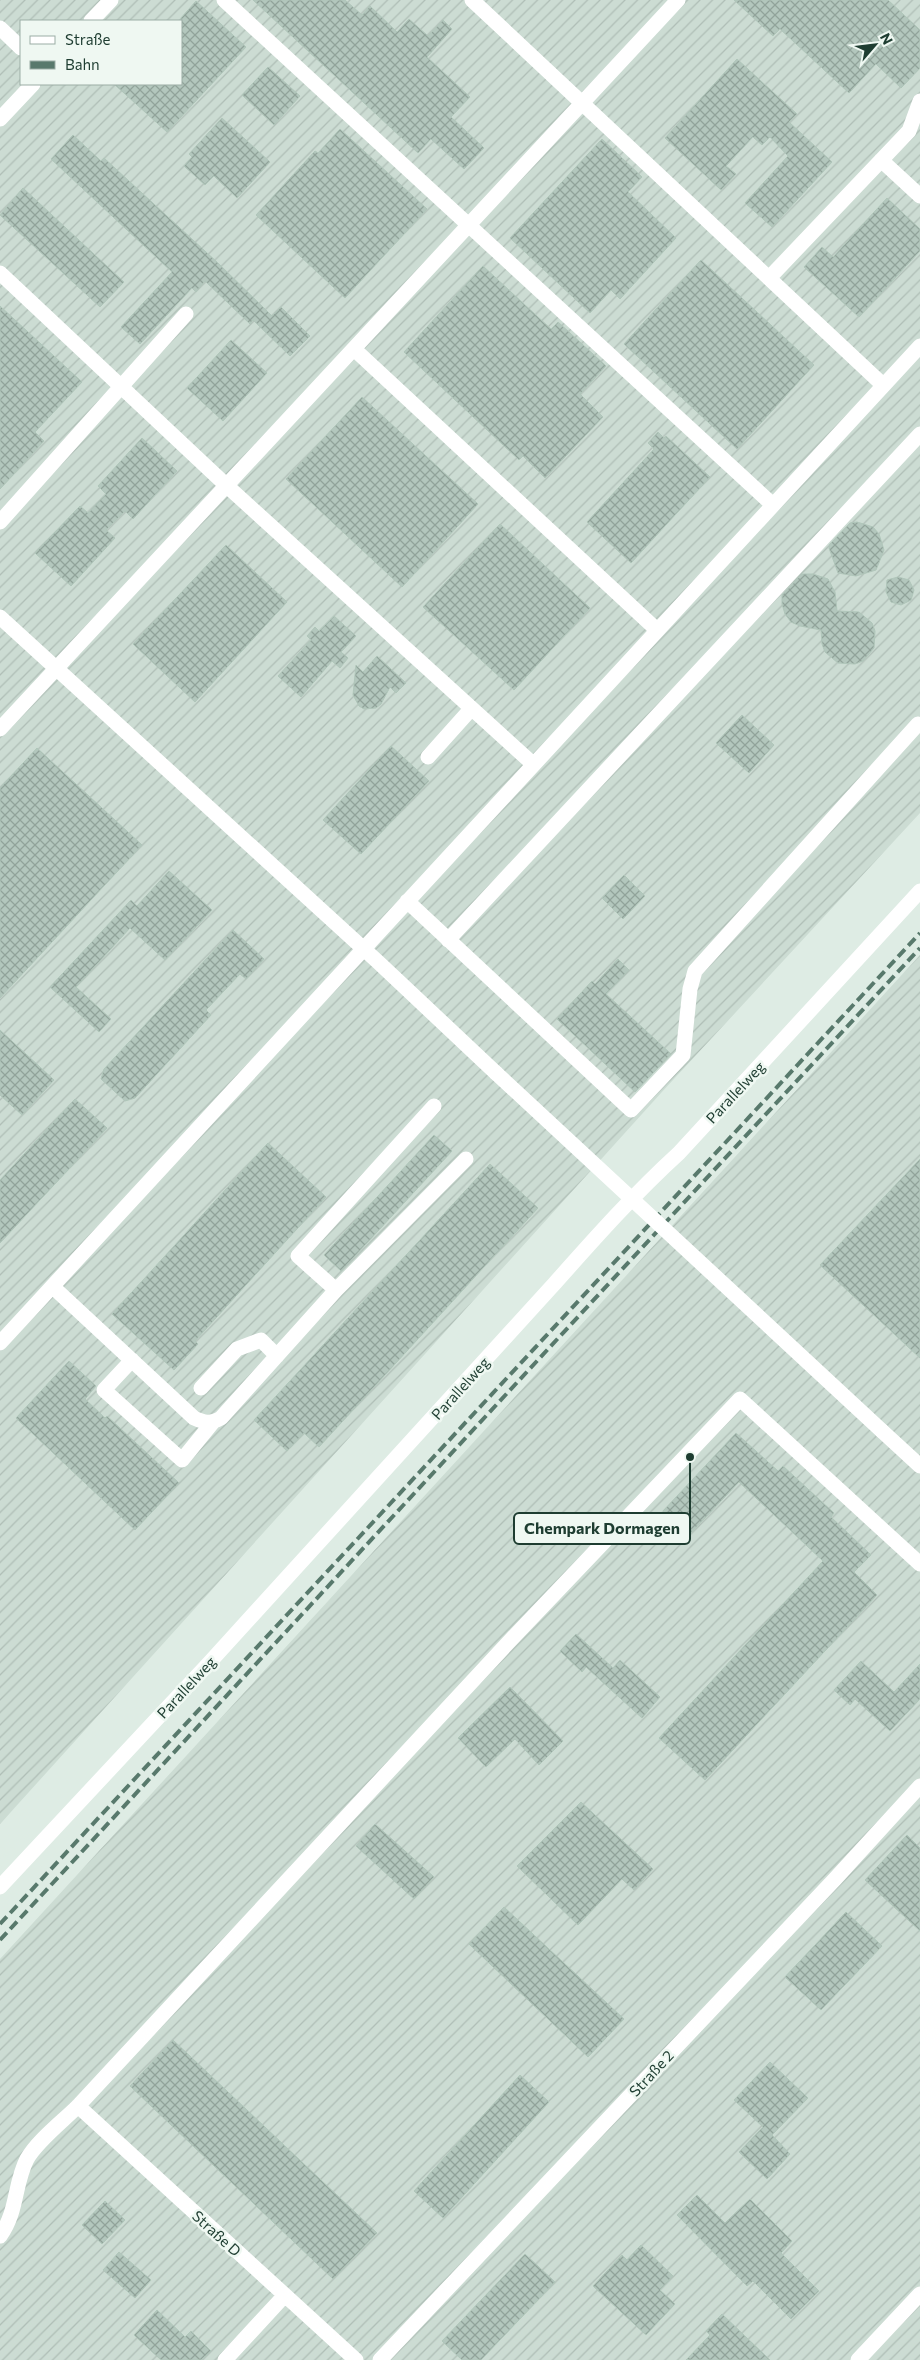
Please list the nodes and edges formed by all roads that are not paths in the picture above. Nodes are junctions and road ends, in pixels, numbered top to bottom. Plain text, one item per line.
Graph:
1 (111, 0) edge
2 (224, 0) edge
3 (472, 0) edge
4 (678, 0) edge
5 (92, 20) edge
6 (0, 28) edge
7 (20, 47) edge
8 (32, 85) edge
9 (920, 101) edge
10 (582, 103) junction
11 (0, 120) edge
12 (881, 160) junction
13 (920, 196) edge
14 (469, 225) junction
15 (0, 273) edge
16 (769, 278) junction
17 (186, 314) dead end
18 (920, 346) edge
19 (354, 348) junction
20 (883, 385) junction
21 (120, 386) junction
22 (920, 434) edge
23 (227, 486) junction
24 (773, 505) junction
25 (0, 522) edge
26 (0, 617) edge
27 (657, 630) junction
28 (56, 668) junction
29 (471, 709) junction
30 (918, 724) dead end
31 (0, 729) edge
32 (428, 757) dead end
33 (533, 764) junction
34 (920, 891) edge
35 (407, 901) junction
36 (448, 940) junction
37 (363, 948) junction
38 (434, 1106) dead end
39 (466, 1159) dead end
40 (53, 1286) junction
41 (336, 1290) junction
42 (0, 1343) edge
43 (277, 1356) junction
44 (132, 1360) junction
45 (201, 1388) dead end
46 (213, 1422) junction
47 (920, 1466) edge
48 (920, 1564) edge
49 (920, 1786) edge
50 (0, 1887) edge
51 (78, 2106) junction
52 (0, 2236) edge
53 (920, 2294) edge
54 (285, 2295) junction
55 (225, 2360) edge
56 (356, 2360) edge
57 (380, 2360) edge
58 (858, 2360) edge

1 - 5 street
2 - 14 street
3 - 10 street
4 - 10 street
6 - 7 street
8 - 11 street
9 - 12 street
10 - 14 street
10 - 16 street
12 - 13 street
12 - 16 street
14 - 19 street
14 - 24 street
15 - 21 street
16 - 20 street
17 - 21 street
18 - 20 street
19 - 23 street
19 - 27 street
20 - 24 street
21 - 23 street
21 - 25 street
22 - 36 street
23 - 28 street
23 - 29 street
24 - 27 street
26 - 28 street
27 - 33 street
28 - 31 street
28 - 37 street
29 - 32 street
29 - 33 street
30 - 36 street
33 - 35 street
34 - 50 street, Parallelweg
35 - 36 street
35 - 37 street
37 - 40 street
37 - 47 street, bridge
38 - 41 street
39 - 41 street
40 - 42 street
40 - 44 street
41 - 43 street
43 - 45 street
43 - 46 street
44 - 46 street
44 - 46 street
48 - 51 street
49 - 57 street, Straße 2
51 - 52 street
51 - 54 street, Straße D
53 - 58 street
54 - 55 street
54 - 56 street, Straße D

